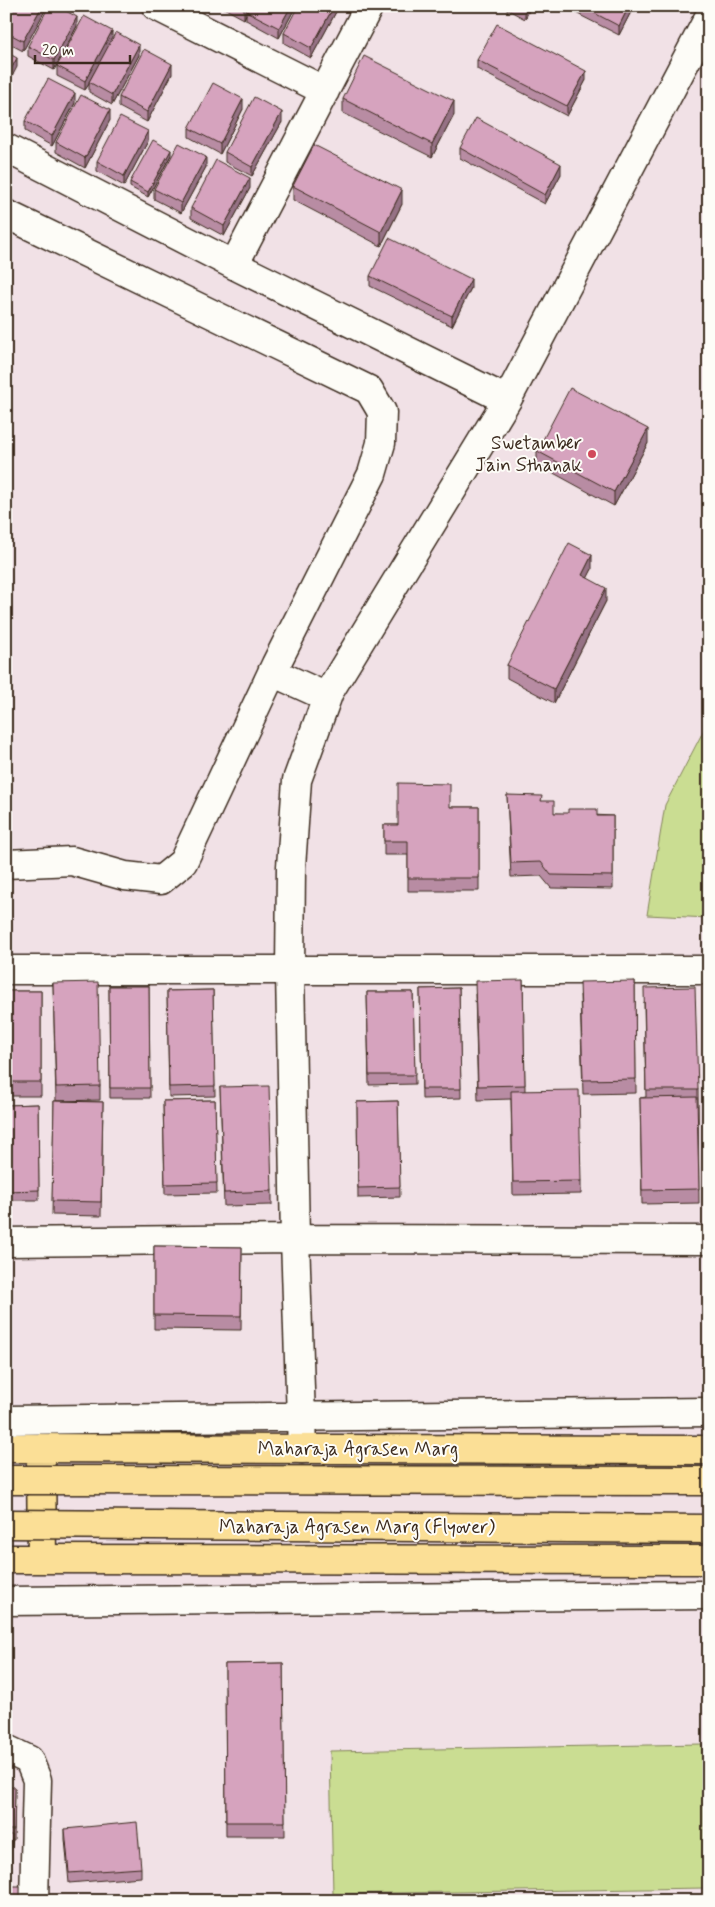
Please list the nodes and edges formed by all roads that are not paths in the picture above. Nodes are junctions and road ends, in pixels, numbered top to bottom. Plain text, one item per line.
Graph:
1 (156, 6) edge
2 (369, 6) edge
3 (709, 16) edge
4 (325, 90) junction
5 (6, 148) edge
6 (6, 214) edge
7 (234, 265) junction
8 (507, 400) junction
9 (272, 672) junction
10 (327, 697) junction
11 (6, 864) edge
12 (6, 970) edge
13 (290, 970) junction
14 (709, 970) edge
15 (295, 1238) junction
16 (709, 1240) edge
17 (6, 1242) edge
18 (709, 1412) edge
19 (300, 1416) junction
20 (6, 1420) edge
21 (6, 1448) edge
22 (40, 1448) junction
23 (302, 1449) junction
24 (709, 1450) edge
25 (6, 1480) edge
26 (709, 1481) edge
27 (6, 1524) edge
28 (709, 1529) edge
29 (6, 1559) edge
30 (42, 1559) junction
31 (709, 1560) edge
32 (709, 1595) edge
33 (6, 1601) edge
34 (6, 1749) edge
35 (34, 1901) edge

1 - 4 street
2 - 4 street
3 - 8 street
4 - 7 street
5 - 7 street
6 - 9 street
7 - 8 street
8 - 10 street
9 - 10 street
9 - 11 street
10 - 13 street
12 - 13 street
13 - 14 street
13 - 15 street
15 - 16 street
15 - 17 street
15 - 19 street
18 - 19 street
19 - 20 street
19 - 23 street
21 - 22 main road, Maharaja Agrasen Marg
22 - 23 main road, Maharaja Agrasen Marg
22 - 30 main road
23 - 24 main road, Maharaja Agrasen Marg
25 - 26 main road, bridge
27 - 28 main road, Maharaja Agrasen Marg (Flyover), bridge
29 - 30 main road
30 - 31 main road
32 - 33 street
34 - 35 street

